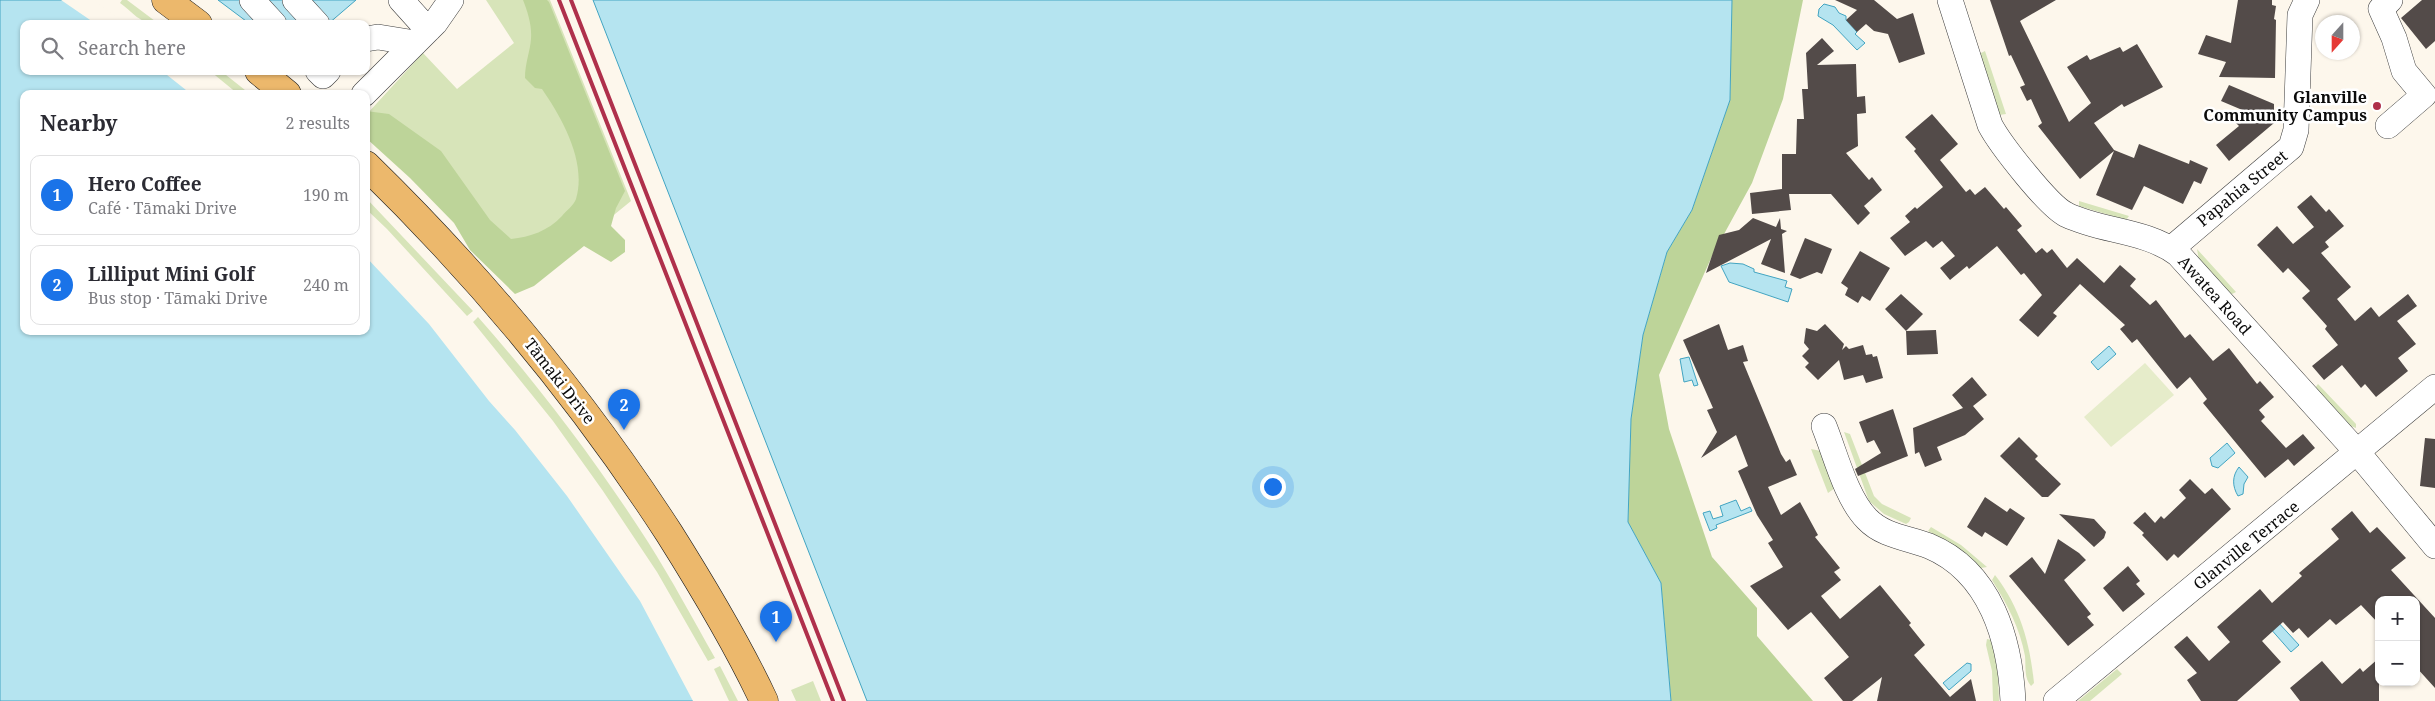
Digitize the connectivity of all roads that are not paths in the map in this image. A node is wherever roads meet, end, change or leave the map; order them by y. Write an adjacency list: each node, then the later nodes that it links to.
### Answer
1 (166, 0): 11 (main road)
2 (252, 0): 12 (street)
3 (264, 0): 13 (street)
4 (283, 0): 14 (street)
5 (295, 0): 15 (street)
6 (402, 0): 10 (street)
7 (1950, 0): 22 (street, Awatea Road)
8 (2307, 0): 22 (street, Papahia Street)
9 (2390, 0): 20 (street)
10 (435, 14): 16 (street); 19 (street)
11 (193, 20)
12 (270, 20)
13 (283, 20)
14 (300, 20)
15 (312, 20)
16 (370, 38)
17 (264, 75): 18 (main road)
18 (282, 90)
19 (368, 90)
20 (2388, 126)
21 (370, 169): 27 (main road, Tāmaki Drive)
22 (2171, 249): 25 (street, Awatea Road)
23 (2435, 387): 25 (street, Glanville Terrace)
24 (1824, 426): 28 (street)
25 (2358, 453): 26 (street, Awatea Road); 29 (street, Glanville Terrace)
26 (2435, 546)
27 (764, 701)
28 (2013, 701)
29 (2056, 701)

